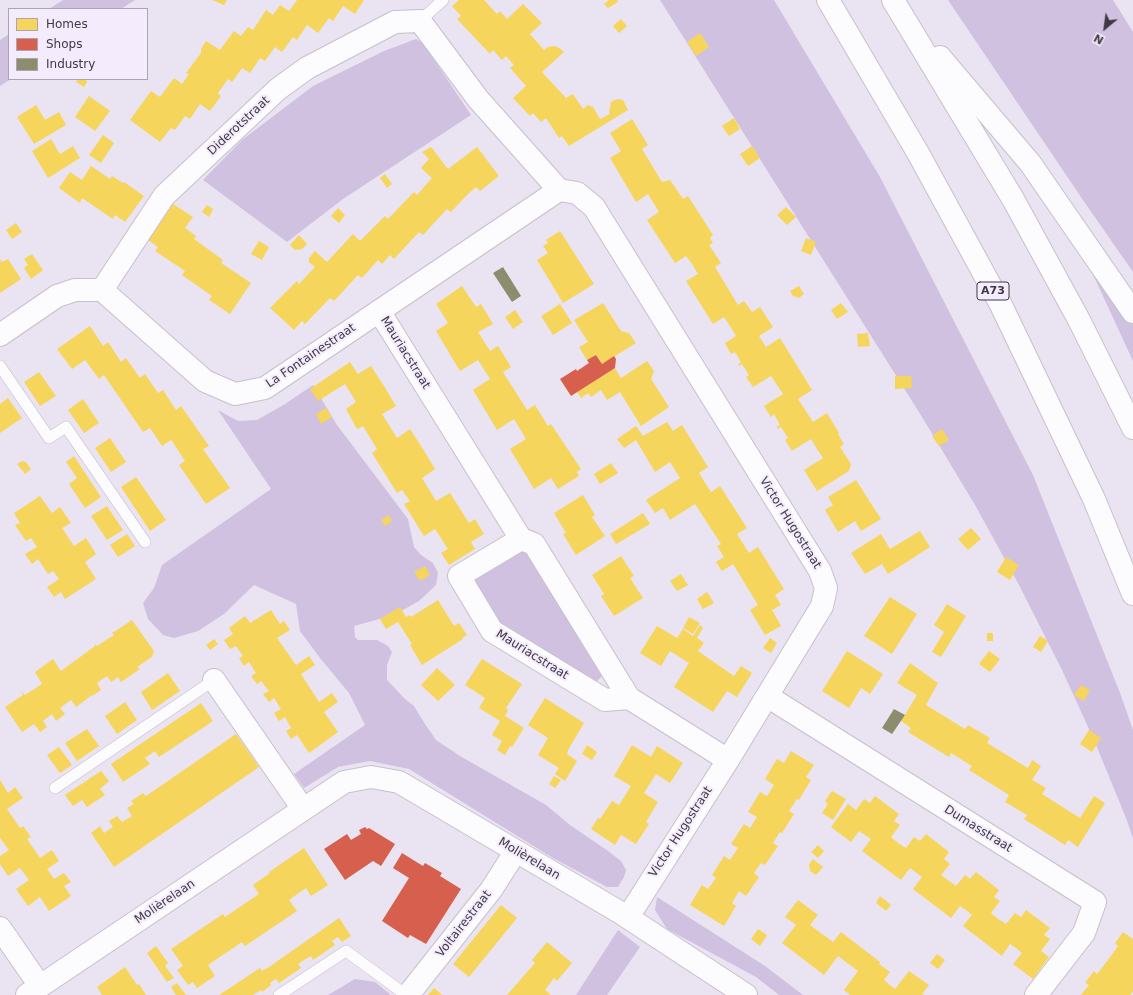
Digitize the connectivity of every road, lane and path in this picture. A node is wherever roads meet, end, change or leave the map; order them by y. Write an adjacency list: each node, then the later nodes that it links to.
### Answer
1 (443, 0): 4 (lane)
2 (828, 0): 14 (main road, A73)
3 (895, 3): 8 (main road); 11 (main road)
4 (420, 21): 5 (main road); 6 (main road, Diderotstraat)
5 (559, 190): 7 (main road, La Fontainestraat); 16 (main road, Victor Hugostraat)
6 (102, 290): 7 (main road, La Fontainestraat); 9 (main road)
7 (379, 311): 12 (main road, Mauriacstraat)
8 (1133, 312)
9 (0, 335)
10 (0, 366): 13 (lane)
11 (1133, 428)
12 (521, 538): 17 (main road, Mauriacstraat); 17 (main road, Mauriacstraat)
13 (145, 542)
14 (1133, 594)
15 (214, 680): 19 (lane); 20 (main road)
16 (767, 696): 18 (main road, Victor Hugostraat); 28 (main road, Dumasstraat)
17 (629, 698): 18 (main road, Mauriacstraat)
18 (728, 760): 22 (main road, Victor Hugostraat)
19 (55, 788)
20 (303, 809): 21 (main road, Molièrelaan); 24 (main road, Molièrelaan)
21 (516, 851): 22 (main road, Molièrelaan); 26 (main road, Voltairestraat)
22 (628, 917): 27 (main road, Molièrelaan)
23 (0, 928): 24 (main road)
24 (33, 991)
25 (279, 995): 26 (lane)
26 (407, 995)
27 (746, 995)
28 (1036, 995)

